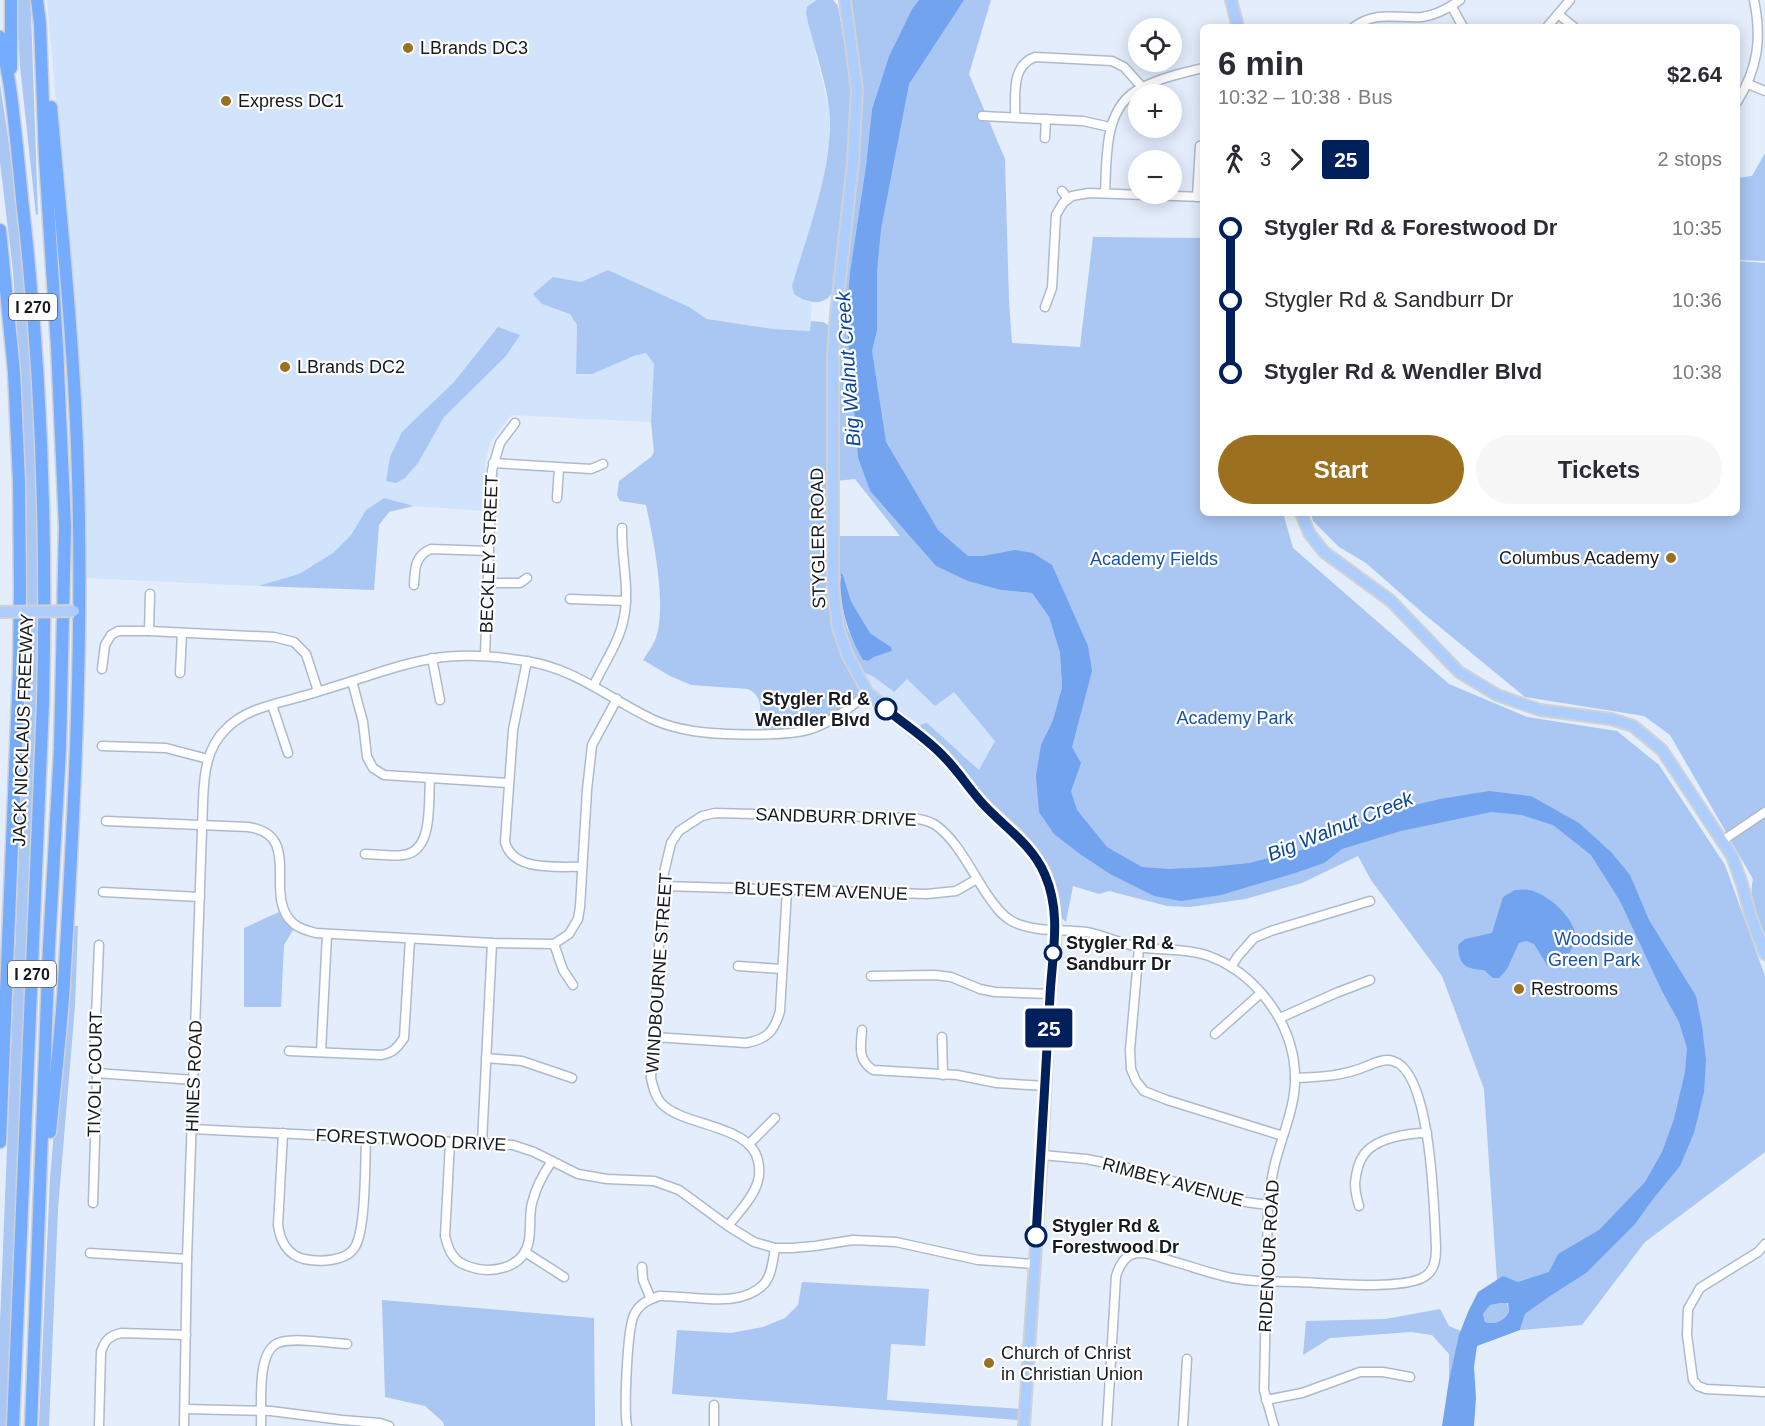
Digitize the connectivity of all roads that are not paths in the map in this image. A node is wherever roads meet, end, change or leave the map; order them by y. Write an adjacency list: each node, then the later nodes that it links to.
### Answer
1 (11, 0): 22 (highway)
2 (37, 0): 10 (highway)
3 (845, 0): 61 (main road, STYGLER ROAD)
4 (1231, 0): 11 (main road)
5 (1460, 0): 8 (street)
6 (1570, 0): 9 (street)
7 (1754, 0): 20 (street)
8 (1452, 7): 12 (street); 13 (street)
9 (1558, 14): 14 (street); 15 (street)
10 (40, 24): 49 (highway); 129 (highway)
11 (1237, 24)
12 (1359, 24)
13 (1461, 24)
14 (1550, 24)
15 (1570, 24)
16 (0, 37): 22 (highway, JACK NICKLAUS FREEWAY / I 270)
17 (1200, 69): 19 (street)
18 (1139, 84): 26 (street)
19 (1150, 84)
20 (1748, 84): 21 (street); 23 (street)
21 (1765, 92)
22 (11, 93): 150 (highway, JACK NICKLAUS FREEWAY / I 270)
23 (1740, 97)
24 (1128, 98): 28 (street)
25 (982, 116): 26 (street)
26 (1015, 117): 27 (street)
27 (1046, 119): 28 (street); 29 (street)
28 (1110, 128): 31 (street)
29 (1044, 138)
30 (1200, 146): 32 (street)
31 (1105, 193): 32 (street); 34 (street)
32 (1200, 197)
33 (0, 230): 119 (highway, JACK NICKLAUS FREEWAY / I 270)
34 (1045, 307)
35 (515, 423): 36 (street, BECKLEY STREET)
36 (493, 464): 38 (street); 42 (street, BECKLEY STREET)
37 (603, 464): 38 (street)
38 (559, 468): 39 (street)
39 (557, 498)
40 (1302, 516): 74 (main road)
41 (622, 528): 48 (street)
42 (489, 551): 44 (street, BECKLEY STREET); 45 (street)
43 (527, 578): 44 (street)
44 (487, 583): 53 (street, BECKLEY STREET)
45 (414, 585)
46 (150, 594): 51 (street)
47 (570, 599): 48 (street)
48 (626, 601): 59 (street)
49 (77, 610): 50 (main road, bridge); 129 (highway)
50 (0, 612)
51 (148, 631): 52 (street); 56 (street)
52 (182, 633): 57 (street); 60 (street)
53 (484, 655): 54 (street); 55 (street)
54 (432, 658): 58 (street); 63 (street)
55 (527, 661): 59 (street); 69 (street)
56 (102, 669)
57 (180, 673)
58 (352, 681): 60 (street); 68 (street)
59 (594, 685): 62 (street)
60 (318, 691): 64 (street)
61 (868, 693): 62 (street); 83 (main road, STYGLER ROAD)
62 (617, 699): 76 (street)
63 (440, 700)
64 (272, 705): 66 (street); 67 (street, HINES ROAD)
65 (102, 746): 67 (street)
66 (288, 753)
67 (207, 759): 72 (street, HINES ROAD)
68 (430, 779): 69 (street); 75 (street)
69 (508, 783): 76 (street)
70 (1765, 812): 74 (street)
71 (106, 821): 72 (street)
72 (202, 824): 81 (street, HINES ROAD); 84 (street)
73 (679, 831): 77 (street, SANDBURR DRIVE); 78 (street, WINDBOURNE STREET)
74 (1722, 841): 90 (main road)
75 (365, 854)
76 (581, 867): 87 (street)
77 (977, 879): 79 (street, BLUESTEM AVENUE); 83 (street, SANDBURR DRIVE)
78 (663, 886): 79 (street, BLUESTEM AVENUE); 102 (street, WINDBOURNE STREET)
79 (787, 890): 93 (street)
80 (103, 892): 81 (street)
81 (200, 897): 111 (street, HINES ROAD)
82 (1370, 901): 92 (street)
83 (1056, 930): 89 (street, RIDENOUR ROAD); 98 (main road, STYGLER ROAD)
84 (327, 935): 85 (street); 105 (street)
85 (410, 939): 86 (street); 105 (street)
86 (492, 943): 87 (street); 106 (street)
87 (554, 944): 96 (street)
88 (99, 945): 107 (street, TIVOLI COURT)
89 (1139, 947): 92 (street, RIDENOUR ROAD); 117 (street)
90 (1765, 954)
91 (738, 966): 93 (street)
92 (1231, 967): 97 (street, RIDENOUR ROAD)
93 (782, 969): 102 (street)
94 (871, 976): 98 (street)
95 (1370, 980): 99 (street)
96 (573, 985)
97 (1261, 993): 99 (street, RIDENOUR ROAD); 101 (street)
98 (1050, 994): 112 (main road, STYGLER ROAD)
99 (1280, 1018): 110 (street, RIDENOUR ROAD)
100 (862, 1030): 108 (street)
101 (1215, 1034)
102 (654, 1037): 122 (street, WINDBOURNE STREET)
103 (942, 1037): 108 (street)
104 (289, 1051): 105 (street)
105 (321, 1052)
106 (486, 1058): 109 (street); 121 (street)
107 (96, 1073): 111 (street, TIVOLI COURT); 125 (street, TIVOLI COURT)
108 (943, 1075): 112 (street)
109 (572, 1078)
110 (1295, 1078): 116 (street); 117 (street, RIDENOUR ROAD)
111 (194, 1080): 114 (street, HINES ROAD)
112 (1046, 1086): 123 (main road, STYGLER ROAD)
113 (775, 1118): 122 (street)
114 (192, 1129): 115 (street, FORESTWOOD DRIVE); 134 (street, HINES ROAD)
115 (283, 1133): 118 (street, FORESTWOOD DRIVE); 118 (street)
116 (1427, 1133): 127 (street); 138 (street)
117 (1283, 1136): 126 (street, RIDENOUR ROAD)
118 (366, 1138): 120 (street, FORESTWOOD DRIVE)
119 (0, 1142)
120 (450, 1142): 121 (street, FORESTWOOD DRIVE); 132 (street)
121 (483, 1143): 124 (street, FORESTWOOD DRIVE)
122 (749, 1144): 128 (street)
123 (1042, 1155): 126 (street, RIMBEY AVENUE); 135 (main road, STYGLER ROAD)
124 (552, 1161): 128 (street, FORESTWOOD DRIVE); 132 (street)
125 (93, 1203)
126 (1269, 1205): 138 (street, RIDENOUR ROAD)
127 (1359, 1206)
128 (728, 1226): 131 (street, FORESTWOOD DRIVE)
129 (39, 1228): 151 (highway)
130 (1765, 1244): 144 (street)
131 (775, 1248): 135 (street, FORESTWOOD DRIVE); 139 (street)
132 (525, 1252): 137 (street)
133 (90, 1253): 134 (street)
134 (188, 1259): 140 (street, HINES ROAD)
135 (1034, 1264): 158 (main road, STYGLER ROAD)
136 (642, 1267): 139 (street)
137 (564, 1277)
138 (1266, 1281): 145 (street, RIDENOUR ROAD); 159 (street)
139 (651, 1299): 156 (street)
140 (186, 1335): 147 (street, HINES ROAD); 152 (street)
141 (347, 1344): 148 (street)
142 (1187, 1359): 160 (street)
143 (1410, 1377): 145 (street)
144 (1765, 1392)
145 (1266, 1400): 161 (street, RIDENOUR ROAD)
146 (714, 1405): 157 (street)
147 (185, 1408): 148 (street); 153 (street, HINES ROAD)
148 (261, 1411): 149 (street); 154 (street)
149 (341, 1423): 155 (street)
150 (13, 1426)
151 (31, 1426)
152 (99, 1426)
153 (184, 1426)
154 (261, 1426)
155 (389, 1426)
156 (627, 1426)
157 (714, 1426)
158 (1024, 1426)
159 (1107, 1426)
160 (1183, 1426)
161 (1274, 1426)

